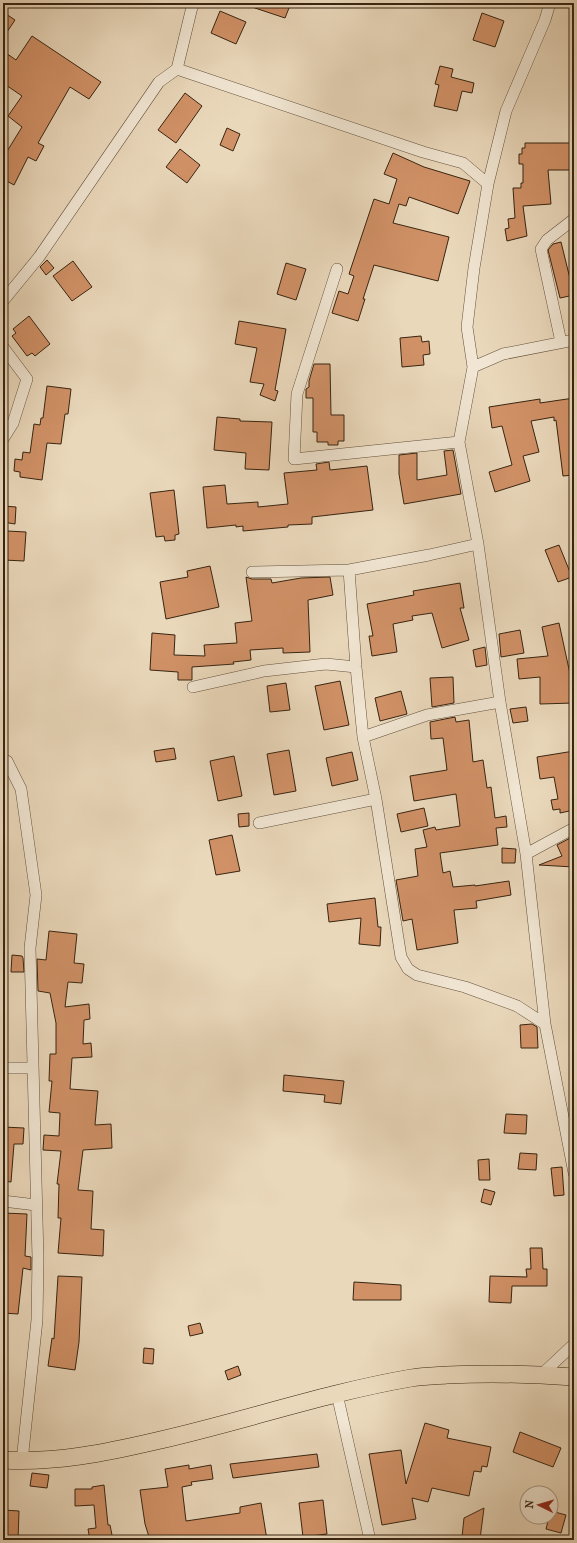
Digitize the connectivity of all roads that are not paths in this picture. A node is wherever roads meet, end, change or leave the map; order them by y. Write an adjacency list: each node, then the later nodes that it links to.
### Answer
1 (195, 3): 3 (street)
2 (550, 3): 4 (street)
3 (178, 69): 4 (street); 7 (street)
4 (488, 184): 11 (street)
5 (574, 219): 9 (street)
6 (337, 269): 13 (street)
7 (3, 301)
8 (574, 340): 9 (street)
9 (561, 342): 11 (street)
10 (3, 347): 12 (street)
11 (473, 367): 13 (street)
12 (3, 439)
13 (459, 442): 14 (street)
14 (478, 544): 15 (street); 19 (street)
15 (349, 570): 16 (street); 17 (street)
16 (252, 572)
17 (356, 667): 18 (street); 20 (street)
18 (193, 687)
19 (500, 702): 20 (street); 25 (street)
20 (363, 737): 22 (street)
21 (3, 760): 28 (street)
22 (376, 799): 23 (street); 26 (street)
23 (259, 823)
24 (574, 828): 25 (street)
25 (526, 854): 26 (street)
26 (545, 1024): 29 (street)
27 (3, 1068): 28 (street)
28 (32, 1068): 32 (street)
29 (573, 1160): 30 (street)
30 (574, 1173)
31 (3, 1201): 32 (street)
32 (36, 1205): 38 (street)
33 (574, 1344): 34 (street)
34 (541, 1375): 35 (main road); 36 (main road)
35 (574, 1377)
36 (337, 1394): 38 (main road); 39 (street)
37 (3, 1460): 38 (main road)
38 (22, 1461)
39 (370, 1540)

